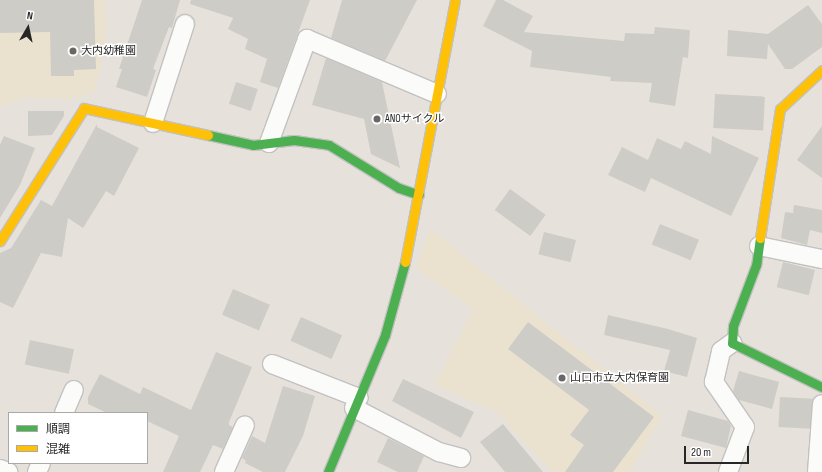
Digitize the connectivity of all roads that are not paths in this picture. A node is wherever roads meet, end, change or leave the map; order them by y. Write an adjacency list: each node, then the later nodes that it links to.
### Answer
1 (455, 0): 4 (street)
2 (185, 24): 5 (street)
3 (822, 70): 9 (street)
4 (437, 94): 6 (street); 7 (street)
5 (153, 123): 6 (street); 8 (street)
6 (270, 143): 7 (street)
7 (419, 195): 15 (street)
8 (0, 242)
9 (759, 246): 10 (street); 11 (street)
10 (822, 259)
11 (732, 343): 13 (street); 24 (street)
12 (272, 364): 15 (street)
13 (822, 387)
14 (74, 390): 17 (street)
15 (356, 403): 19 (street); 23 (street)
16 (822, 404): 25 (street)
17 (64, 412)
18 (245, 425): 22 (street)
19 (461, 458)
20 (0, 469): 21 (street)
21 (8, 472)
22 (224, 472)
23 (328, 472)
24 (728, 472)
25 (817, 472)

